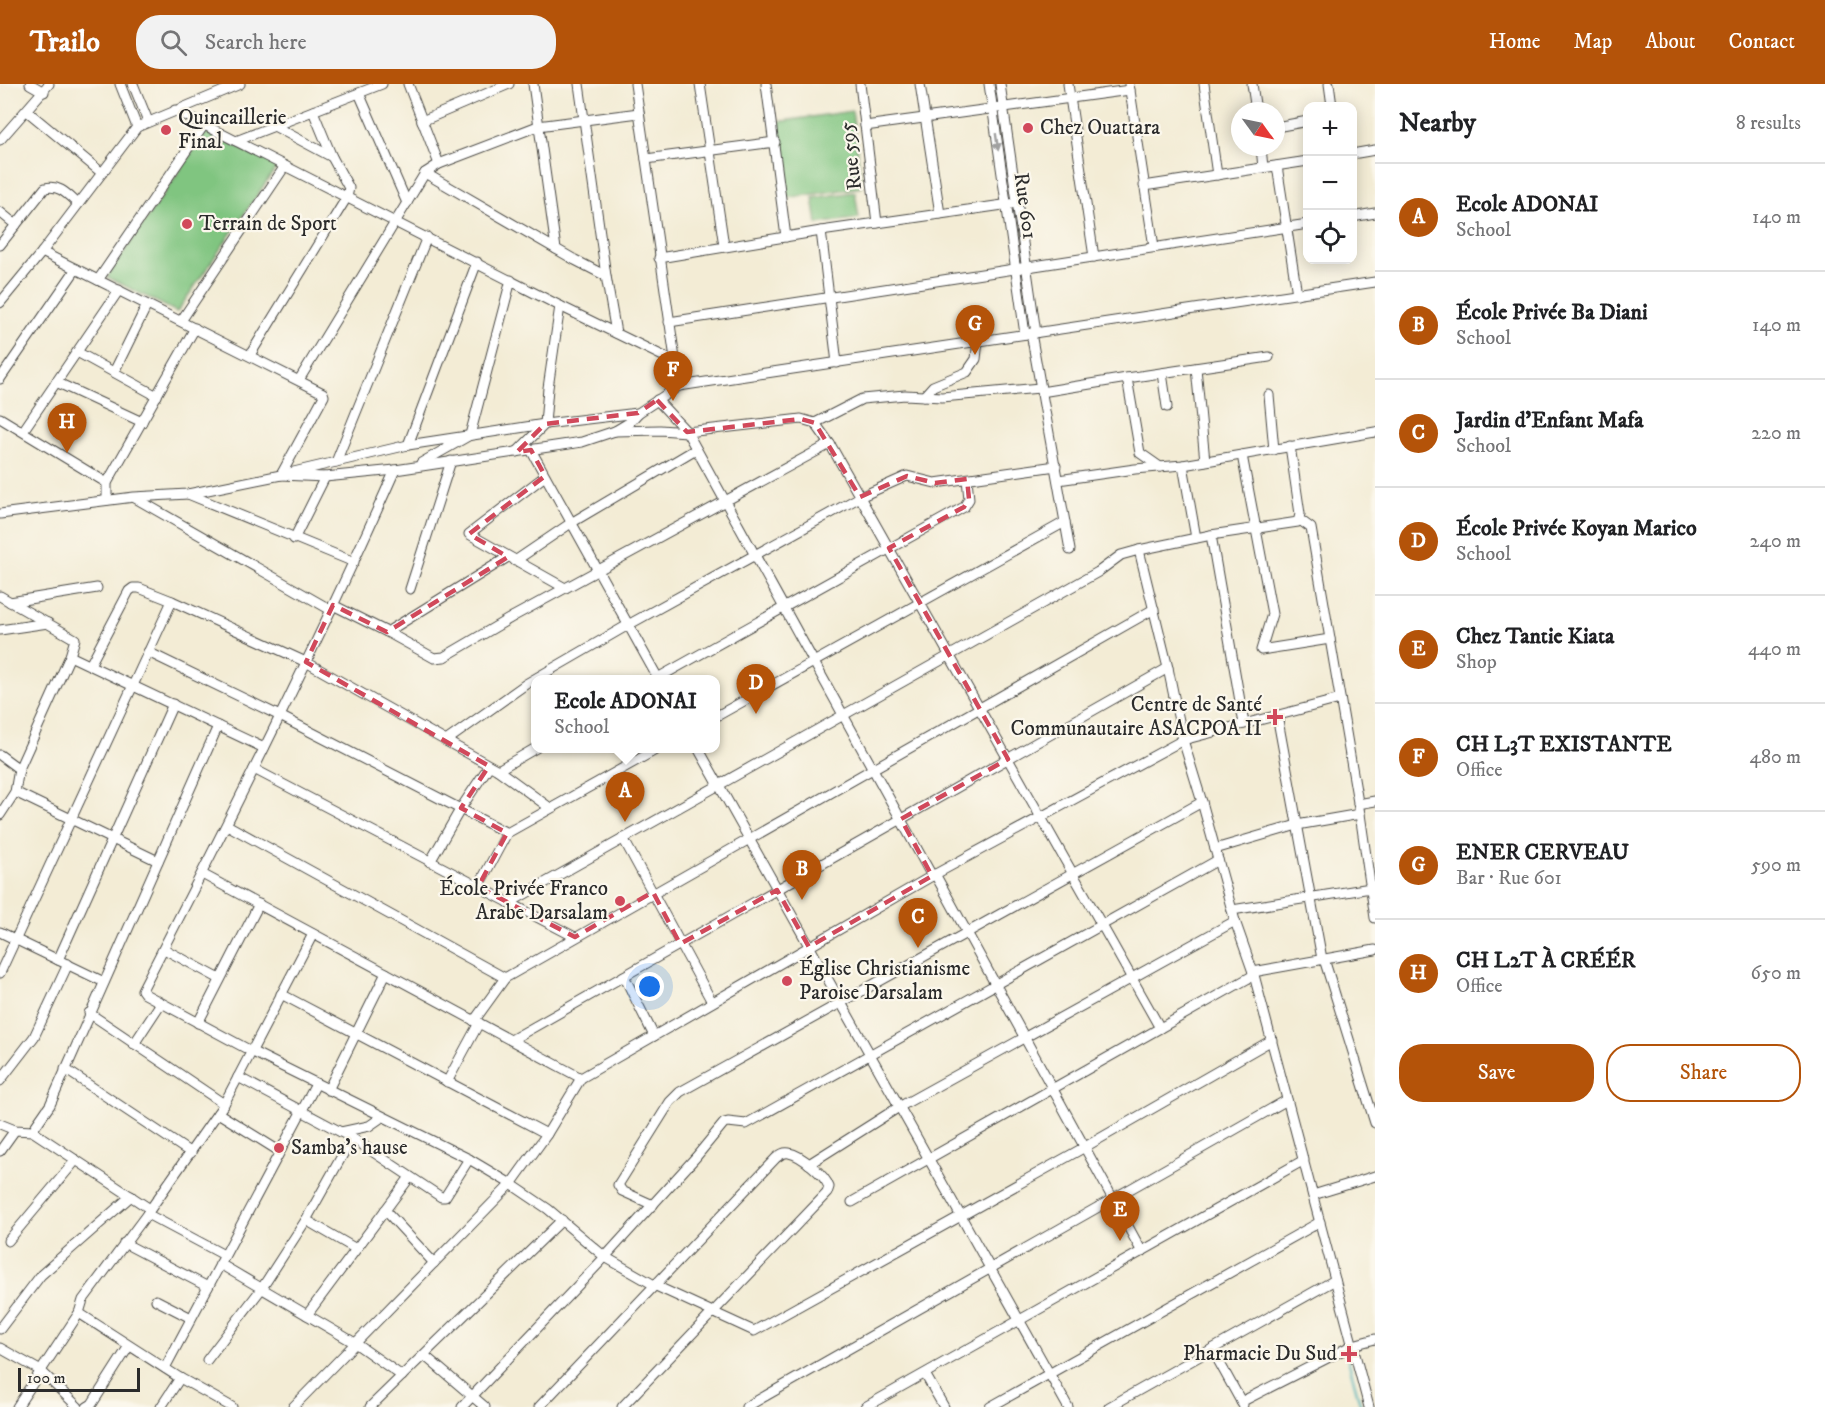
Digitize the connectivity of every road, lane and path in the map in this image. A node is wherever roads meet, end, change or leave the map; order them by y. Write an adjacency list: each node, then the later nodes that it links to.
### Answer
1 (30, 84): 22 (street)
2 (120, 84): 43 (street)
3 (133, 84): 35 (street)
4 (240, 84): 29 (street)
5 (382, 84): 23 (street)
6 (408, 84): 36 (street)
7 (509, 84): 36 (street)
8 (532, 84): 41 (street)
9 (579, 84): 34 (street)
10 (634, 84): 32 (street)
11 (700, 84): 47 (street)
12 (766, 84): 46 (street)
13 (860, 84): 42 (street, Rue 595)
14 (920, 84): 33 (street)
15 (989, 84): 28 (street, Rue 601)
16 (1000, 84): 27 (street, Rue 601)
17 (1068, 84): 24 (street)
18 (1205, 84): 60 (street)
19 (1252, 84): 25 (street)
20 (1329, 84): 26 (street)
21 (1130, 87): 24 (street); 61 (street)
22 (47, 88): 30 (street)
23 (359, 93): 31 (street); 63 (street)
24 (1071, 98): 27 (street); 84 (street)
25 (1255, 102)
26 (1331, 102)
27 (1004, 107): 28 (street); 64 (street, Rue 601)
28 (993, 109): 33 (street); 66 (street, Rue 601, one-way to 66)
29 (175, 110): 35 (street); 38 (street)
30 (27, 111): 44 (street); 58 (street)
31 (313, 111): 40 (street); 51 (street)
32 (639, 113): 34 (street); 52 (street)
33 (925, 118): 42 (street); 69 (street)
34 (585, 120): 41 (street); 90 (street)
35 (148, 121): 43 (street)
36 (422, 121): 54 (street)
37 (1303, 122): 39 (street)
38 (204, 125): 45 (street); 91 (street)
39 (1285, 125)
40 (274, 126): 45 (street); 51 (street)
41 (538, 126): 54 (street); 82 (street)
42 (865, 126): 72 (street, Rue 595)
43 (136, 127): 58 (street)
44 (0, 139)
45 (236, 141): 55 (street)
46 (775, 142): 47 (street); 78 (street)
47 (711, 150): 52 (street); 80 (street)
48 (1375, 150): 49 (street)
49 (1357, 153)
50 (1262, 156): 57 (street)
51 (333, 157): 62 (street)
52 (646, 159): 85 (street)
53 (1303, 162): 56 (street)
54 (440, 164): 59 (street)
55 (285, 166): 62 (street); 100 (street)
56 (1277, 166): 57 (street); 75 (street)
57 (1263, 168): 60 (street)
58 (102, 173): 65 (street)
59 (425, 173): 63 (street); 82 (street)
60 (1217, 175): 61 (street)
61 (1144, 186): 81 (street)
62 (347, 197): 71 (street); 107 (street)
63 (407, 203): 71 (street)
64 (1017, 203): 66 (street); 87 (street, Rue 601)
65 (78, 204): 73 (street); 83 (street)
66 (1006, 205): 69 (street); 89 (street, Rue 601)
67 (0, 212): 73 (street)
68 (1375, 213): 70 (street)
69 (940, 214): 72 (street)
70 (1357, 216)
71 (396, 221): 77 (street); 116 (street)
72 (877, 223): 76 (street)
73 (16, 225): 79 (street)
74 (1303, 225): 75 (street)
75 (1286, 227): 81 (street); 95 (street)
76 (821, 231): 78 (street); 97 (street)
77 (427, 237): 86 (street); 145 (street)
78 (786, 237): 80 (street)
79 (0, 245)
80 (724, 246): 85 (street)
81 (1154, 248): 84 (street)
82 (556, 249): 90 (street)
83 (42, 252): 88 (street); 96 (street)
84 (1094, 257): 87 (street)
85 (659, 258): 101 (street)
86 (477, 262): 92 (street); 136 (street)
87 (1027, 267): 89 (street); 104 (street, Rue 601)
88 (76, 269): 91 (street); 115 (street)
89 (1016, 269): 97 (street); 104 (street, Rue 601)
90 (606, 276): 103 (street)
91 (98, 280): 94 (street)
92 (511, 280): 99 (street); 134 (street)
93 (1375, 282): 95 (street)
94 (119, 290): 98 (street); 106 (street)
95 (1297, 294): 104 (street)
96 (2, 296)
97 (829, 298): 101 (street); 110 (street)
98 (147, 304): 100 (street); 112 (street)
99 (560, 306): 103 (street); 129 (street)
100 (181, 321): 102 (street)
101 (669, 322): 109 (street)
102 (195, 328): 107 (street); 121 (street)
103 (616, 333): 109 (street)
104 (1031, 333): 105 (street); 119 (street)
105 (978, 341): 110 (street); 122 (street)
106 (77, 352): 112 (street); 117 (street)
107 (250, 356): 116 (street)
108 (1269, 357): 111 (street)
109 (675, 362): 118 (street)
110 (837, 363): 118 (street)
111 (1196, 368): 113 (street); 144 (street)
112 (114, 372): 121 (street)
113 (1162, 373): 114 (street); 124 (street)
114 (1127, 378): 119 (street); 149 (street)
115 (0, 379)
116 (299, 380): 151 (street)
117 (56, 382): 127 (street); 130 (street)
118 (679, 386): 123 (street)
119 (1040, 390): 122 (street); 147 (street)
120 (1269, 395): 140 (street)
121 (157, 396): 127 (street)
122 (924, 396): 128 (street)
123 (657, 400): 125 (street); 132 (street)
124 (1167, 407)
125 (638, 413): 129 (street); 131 (street)
126 (0, 418): 130 (street)
127 (142, 422): 156 (street)
128 (815, 423): 132 (street); 135 (street)
129 (545, 424): 134 (street); 141 (street)
130 (23, 431): 156 (street)
131 (615, 431): 132 (street); 139 (street)
132 (687, 432): 138 (street)
133 (1375, 432): 137 (street)
134 (470, 435): 136 (street); 148 (street)
135 (830, 444): 159 (street); 161 (street)
136 (408, 445): 145 (street)
137 (1290, 446): 140 (street); 163 (street)
138 (696, 449): 161 (street); 165 (street)
139 (531, 450): 141 (street); 152 (street)
140 (1274, 450): 142 (street)
141 (517, 452): 143 (street)
142 (1242, 454): 144 (street); 166 (street)
143 (451, 461): 148 (street); 179 (street)
144 (1205, 461): 146 (street)
145 (336, 462): 151 (street)
146 (1183, 465): 149 (street); 168 (street)
147 (1056, 466): 154 (street); 155 (street)
148 (417, 467): 150 (street)
149 (1160, 467): 155 (street)
150 (395, 470): 153 (street); 175 (street)
151 (281, 475): 153 (street); 157 (street)
152 (545, 476): 165 (street); 174 (street)
153 (325, 477): 169 (street)
154 (967, 479): 159 (street); 170 (street)
155 (1058, 480): 164 (street)
156 (107, 483): 160 (street)
157 (188, 494): 158 (street); 169 (street)
158 (134, 497): 160 (street); 184 (street)
159 (860, 497): 170 (street); 173 (street)
160 (107, 500): 162 (street)
161 (725, 501): 173 (street); 176 (street)
162 (0, 514)
163 (1300, 520): 166 (street); 191 (street)
164 (1065, 522): 171 (street); 183 (street)
165 (571, 523): 174 (street); 176 (street)
166 (1256, 528): 167 (street); 191 (street)
167 (1211, 535): 168 (street); 211 (street)
168 (1196, 538): 172 (street)
169 (294, 539): 175 (street)
170 (889, 548): 183 (street); 185 (street)
171 (1070, 550)
172 (1139, 550): 186 (street); 193 (street)
173 (755, 555): 185 (street); 188 (street)
174 (511, 559): 178 (street); 190 (street)
175 (354, 562): 184 (street)
176 (598, 570): 178 (street); 188 (street)
177 (97, 588): 182 (street)
178 (565, 588): 190 (street)
179 (410, 589)
180 (0, 596): 182 (street)
181 (172, 601): 192 (street); 195 (street); 197 (street)
182 (10, 602): 187 (street)
183 (920, 603): 193 (street); 196 (street)
184 (332, 607): 190 (street); 195 (street)
185 (784, 607): 196 (street); 201 (street)
186 (1154, 609): 198 (street); 206 (street)
187 (48, 623): 189 (street); 194 (street)
188 (628, 625): 199 (street); 200 (street)
189 (0, 630)
190 (387, 632)
191 (1330, 639): 204 (street)
192 (148, 652): 203 (street); 210 (street)
193 (950, 655): 206 (street); 208 (street)
194 (70, 656): 197 (street); 222 (street)
195 (306, 662): 210 (street); 214 (street)
196 (814, 662): 207 (street); 208 (street)
197 (90, 665): 203 (street)
198 (1168, 668): 213 (street); 220 (street)
199 (542, 675)
200 (655, 675)
201 (664, 675)
202 (531, 681): 214 (street)
203 (133, 685): 205 (street); 234 (street)
204 (1340, 699): 209 (street); 231 (street)
205 (173, 704): 212 (street); 240 (street)
206 (979, 708): 220 (street); 224 (street)
207 (720, 714)
208 (843, 715): 224 (street); 225 (street)
209 (1277, 715): 211 (street); 237 (street)
210 (280, 716): 215 (street); 229 (street)
211 (1244, 723): 213 (street)
212 (218, 726): 215 (street); 244 (street)
213 (1183, 740): 228 (street); 233 (street)
214 (446, 741): 221 (street)
215 (264, 748): 223 (street)
216 (531, 750): 221 (street)
217 (650, 753): 230 (street)
218 (701, 753): 225 (street)
219 (0, 755): 222 (street)
220 (1008, 759): 233 (street); 235 (street)
221 (493, 768): 229 (street); 230 (street)
222 (19, 769): 226 (street)
223 (254, 769): 236 (street); 245 (street)
224 (872, 769): 235 (street); 241 (street)
225 (718, 785): 239 (street); 241 (street)
226 (15, 792): 232 (street); 234 (street)
227 (1375, 801): 231 (street)
228 (1202, 802): 242 (street); 247 (street)
229 (461, 808): 238 (street); 245 (street)
230 (550, 808): 238 (street)
231 (1359, 809): 237 (street); 250 (street)
232 (0, 815)
233 (1041, 817): 247 (street); 248 (street)
234 (71, 819): 240 (street); 264 (street)
235 (901, 819): 248 (street); 251 (street)
236 (227, 825): 246 (street); 276 (street)
237 (1298, 825): 242 (street); 253 (street)
238 (507, 833): 249 (street)
239 (623, 838): 252 (street); 254 (street)
240 (113, 839): 244 (street); 270 (street)
241 (748, 839): 251 (street); 252 (street)
242 (1215, 849): 243 (street)
243 (1218, 860): 256 (street); 259 (street)
244 (158, 861): 279 (street)
245 (430, 862): 249 (street)
246 (202, 874): 255 (street); 267 (street)
247 (1073, 874): 259 (street); 261 (street)
248 (934, 875): 261 (street); 266 (street)
249 (478, 887): 254 (street)
250 (1371, 888): 253 (street); 257 (street)
251 (777, 890): 265 (street); 266 (street)
252 (653, 892): 263 (street); 265 (street)
253 (1311, 898): 256 (street); 269 (street)
254 (508, 903): 263 (street)
255 (259, 904): 262 (street); 278 (street)
256 (1232, 910): 258 (street)
257 (1375, 918)
258 (1235, 921): 274 (street); 277 (street)
259 (1102, 925): 277 (street); 280 (street)
260 (0, 932): 264 (street)
261 (967, 933): 280 (street); 284 (street)
262 (313, 934): 273 (street); 281 (street)
263 (575, 937): 276 (street)
264 (16, 939): 270 (street); 272 (street)
265 (680, 944): 275 (street); 282 (street)
266 (809, 947): 282 (street); 284 (street)
267 (164, 949): 278 (street); 283 (street)
268 (1375, 950): 269 (street)
269 (1323, 959): 274 (street); 305 (street)
270 (58, 960): 271 (street)
271 (68, 964): 279 (street); 300 (street)
272 (0, 973)
273 (386, 973): 286 (street); 289 (street)
274 (1254, 973): 288 (street); 293 (street)
275 (624, 976): 290 (street); 292 (street)
276 (505, 978): 286 (street)
277 (1132, 978): 288 (street); 291 (street)
278 (220, 979): 287 (street)
279 (104, 982): 285 (street)
280 (996, 985): 291 (street); 296 (street)
281 (281, 994): 289 (street); 295 (street)
282 (712, 1002): 290 (street)
283 (161, 1003): 287 (street); 294 (street)
284 (841, 1003): 296 (street); 334 (street)
285 (89, 1013): 294 (street); 297 (street)
286 (477, 1022): 292 (street); 301 (street)
287 (198, 1023): 295 (street)
288 (1160, 1028): 303 (street)
289 (356, 1033): 301 (street); 304 (street)
290 (654, 1036): 299 (street)
291 (1025, 1038): 303 (street); 307 (street)
292 (512, 1040): 299 (street)
293 (1272, 1040): 306 (street); 318 (street)
294 (134, 1044): 308 (street)
295 (251, 1051): 298 (street); 302 (street)
296 (870, 1055): 307 (street); 334 (street)
297 (65, 1069): 314 (street); 321 (street)
298 (238, 1077): 308 (street); 309 (street)
299 (581, 1078): 316 (street)
300 (0, 1081)
301 (447, 1082): 316 (street)
302 (316, 1084): 304 (street); 309 (street)
303 (1053, 1089): 318 (street); 323 (street)
304 (328, 1090): 310 (street)
305 (1371, 1092): 311 (street)
306 (1287, 1100): 325 (street); 332 (street)
307 (899, 1107): 323 (street); 326 (street)
308 (221, 1108): 319 (street); 321 (street)
309 (301, 1112): 315 (street); 319 (street)
310 (382, 1117): 315 (street); 322 (street)
311 (1375, 1123)
312 (0, 1124): 313 (street)
313 (15, 1130): 314 (street); 320 (street)
314 (32, 1131): 324 (street)
315 (341, 1132): 317 (street)
316 (547, 1134): 329 (street)
317 (352, 1138): 328 (street); 338 (street)
318 (1085, 1147): 332 (street); 337 (street)
319 (279, 1150): 346 (street)
320 (0, 1152)
321 (191, 1153): 336 (street)
322 (469, 1159): 328 (street); 329 (street)
323 (928, 1159): 333 (street); 337 (street)
324 (76, 1160): 331 (street); 341 (street)
325 (1304, 1160): 330 (street); 344 (street)
326 (809, 1164): 350 (street); 354 (street)
327 (1375, 1176): 330 (street)
328 (410, 1177): 335 (street)
329 (511, 1184): 339 (street); 347 (street)
330 (1313, 1195): 340 (street)
331 (131, 1196): 336 (street); 359 (street)
332 (1113, 1199): 344 (street); 348 (street)
333 (852, 1202)
334 (653, 1205): 345 (street)
335 (385, 1210): 343 (street); 347 (street)
336 (148, 1212): 342 (street); 346 (street)
337 (960, 1216): 348 (street); 354 (street)
338 (306, 1220): 343 (street); 352 (street)
339 (562, 1220): 345 (street); 366 (street)
340 (1320, 1222): 349 (street); 371 (street)
341 (8, 1241)
342 (124, 1243): 351 (street); 355 (street)
343 (356, 1249): 356 (street)
344 (1142, 1252): 358 (street)
345 (605, 1257): 350 (street); 374 (street)
346 (222, 1259): 351 (street); 352 (street)
347 (434, 1263): 361 (street)
348 (990, 1269): 358 (street); 388 (street)
349 (1335, 1280): 362 (street); 365 (street)
350 (656, 1286): 354 (street); 386 (street)
351 (208, 1287): 357 (street)
352 (262, 1288): 356 (street); 367 (street)
353 (156, 1300): 357 (street)
354 (713, 1312): 387 (street)
355 (79, 1313): 363 (street); 369 (street)
356 (307, 1315): 361 (street)
357 (191, 1318): 368 (street)
358 (1019, 1321): 370 (street); 371 (street)
359 (0, 1329)
360 (1375, 1339): 362 (street)
361 (355, 1343): 372 (street); 382 (street)
362 (1353, 1345): 375 (street); 376 (street)
363 (129, 1346): 368 (street); 379 (street)
364 (0, 1348): 369 (street)
365 (1212, 1349): 375 (street); 393 (street)
366 (424, 1354): 372 (street); 374 (street)
367 (207, 1360)
368 (165, 1368): 373 (street)
369 (41, 1371): 377 (street); 378 (street)
370 (926, 1374): 389 (street); 390 (street)
371 (1049, 1374): 391 (street); 392 (street)
372 (402, 1376): 383 (street)
373 (180, 1378): 380 (street); 381 (street)
374 (472, 1396): 384 (street); 385 (street)
375 (1242, 1404)
376 (1366, 1406)
377 (17, 1407)
378 (78, 1407)
379 (87, 1407)
380 (161, 1407)
381 (232, 1407)
382 (293, 1407)
383 (370, 1407)
384 (462, 1407)
385 (485, 1407)
386 (540, 1407)
387 (622, 1407)
388 (746, 1407)
389 (865, 1407)
390 (944, 1407)
391 (990, 1407)
392 (1068, 1407)
393 (1109, 1407)

